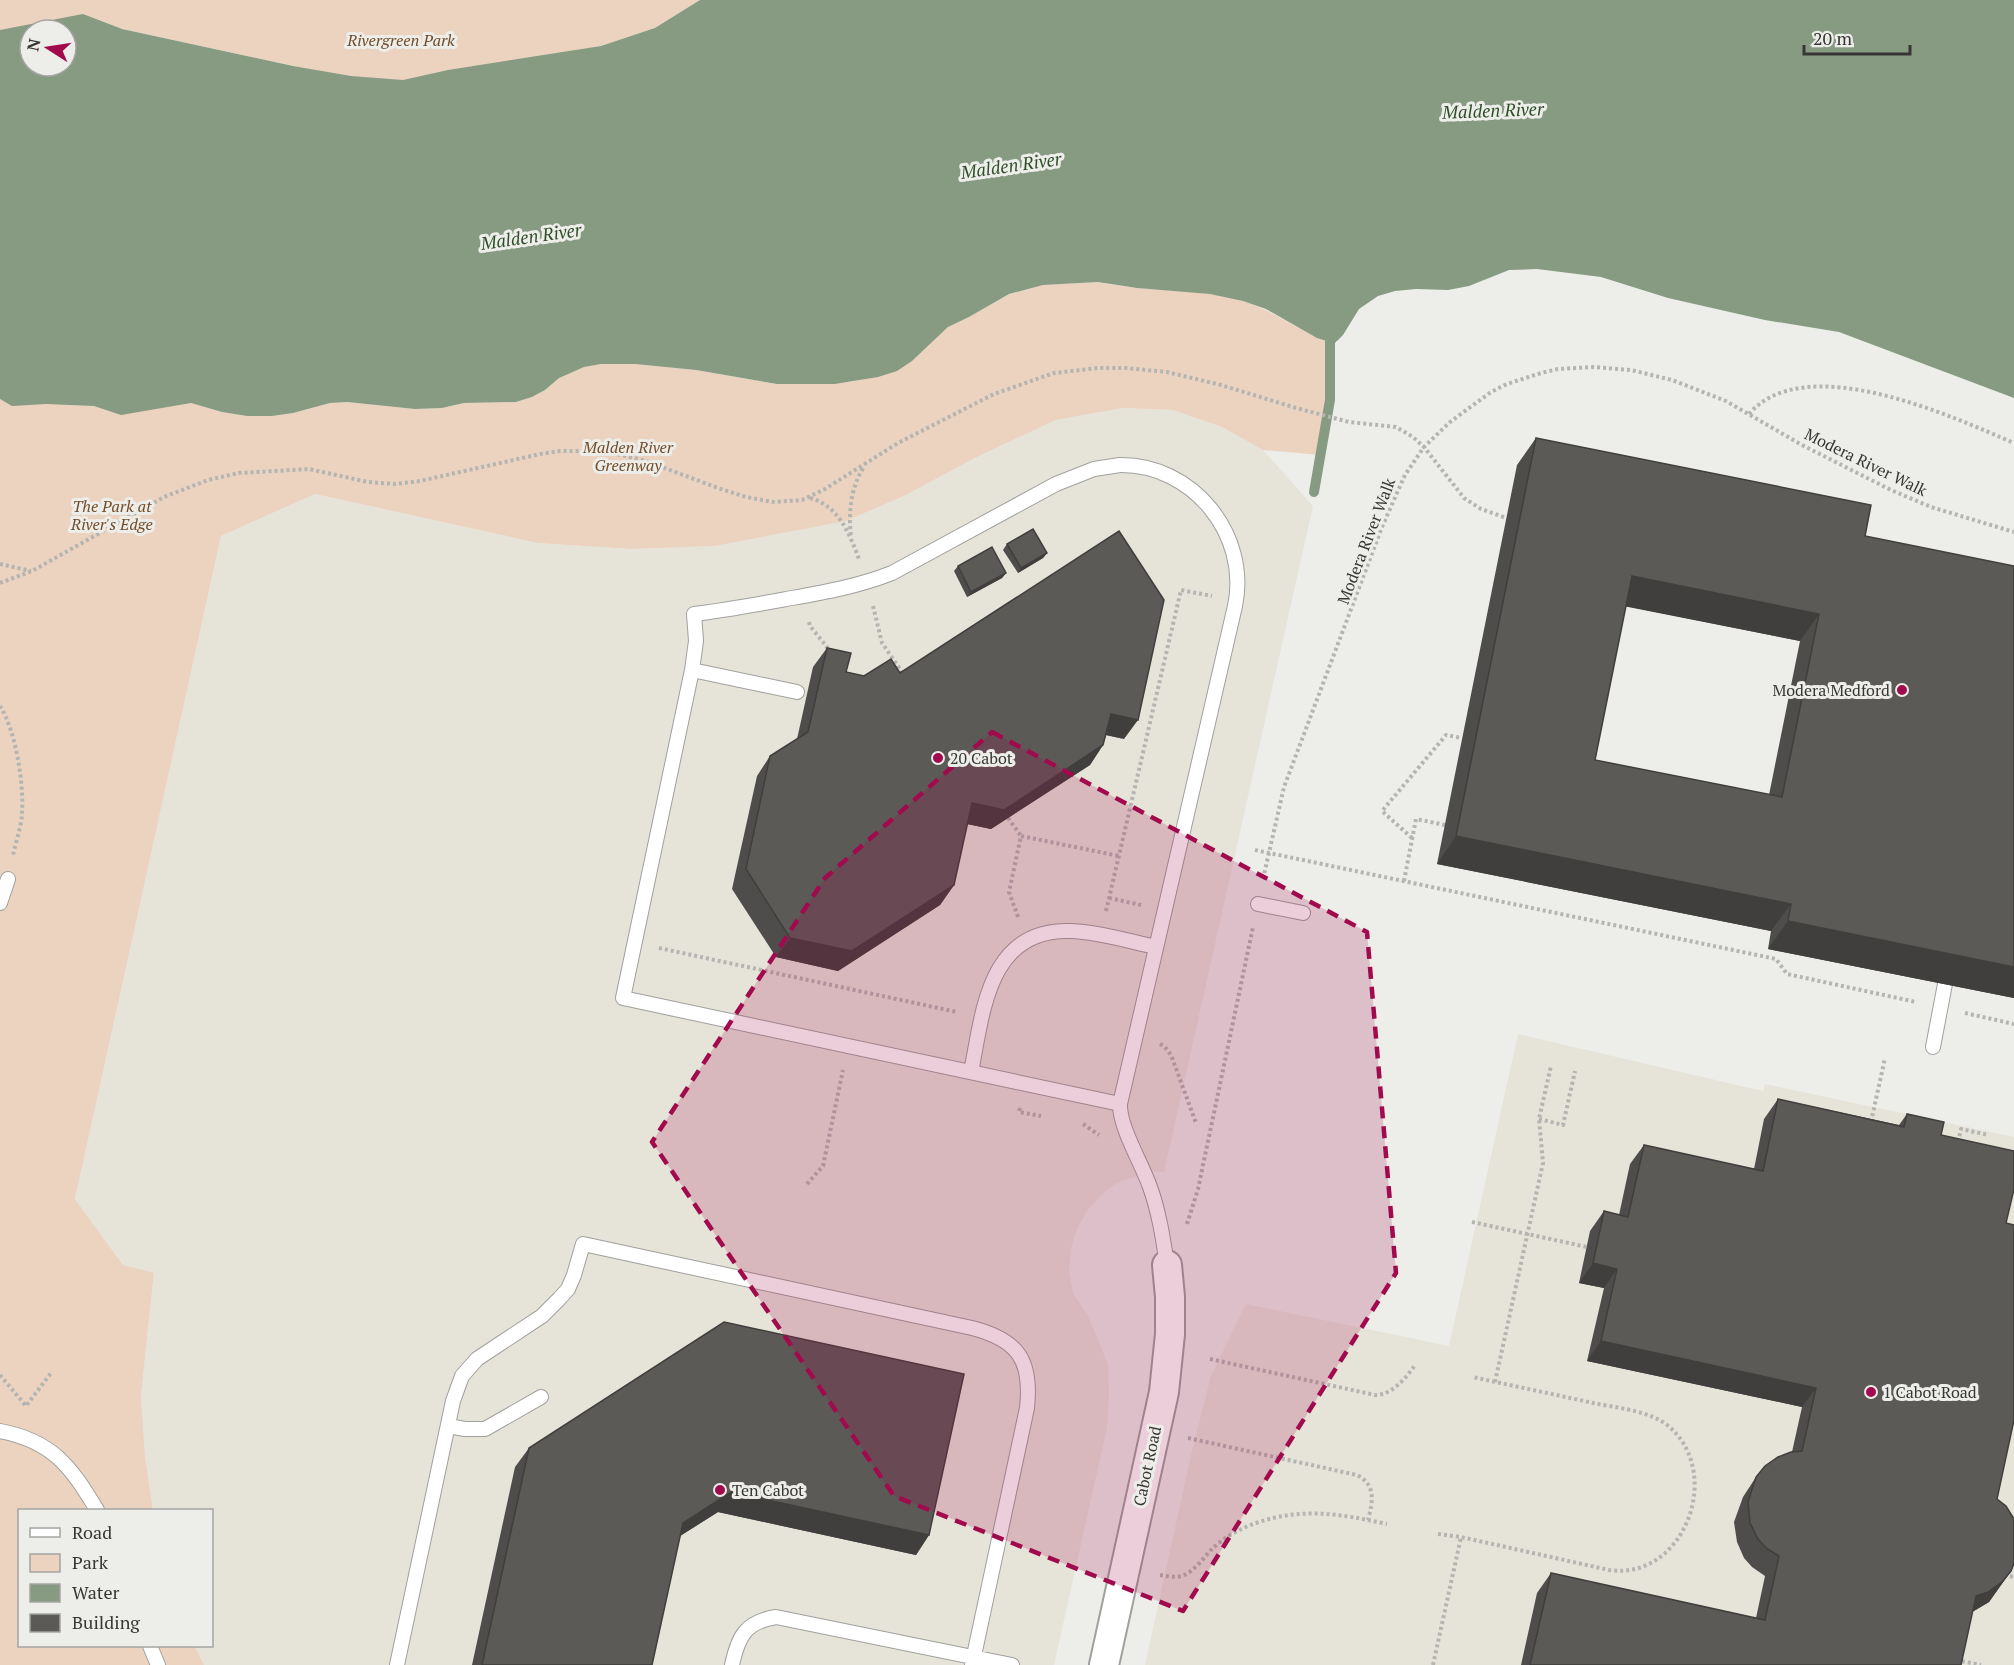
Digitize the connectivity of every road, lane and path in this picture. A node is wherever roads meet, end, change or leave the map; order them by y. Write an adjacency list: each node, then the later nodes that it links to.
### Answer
1 (1749, 414): 2 (path); 3 (path, Modera River Walk); 7 (path, Modera River Walk)
2 (2014, 443)
3 (1424, 447): 4 (path); 6 (path); 27 (path, Modera River Walk)
4 (866, 463): 5 (path); 8 (path)
5 (810, 498): 8 (path); 11 (path)
6 (1506, 518)
7 (2014, 532)
8 (853, 541): 9 (path)
9 (860, 560)
10 (0, 564): 11 (path)
11 (32, 571): 12 (path)
12 (0, 584)
13 (1236, 601): 17 (lane); 28 (path); 35 (lane)
14 (873, 606): 18 (path)
15 (809, 622): 16 (path)
16 (825, 658)
17 (692, 670): 19 (lane); 40 (lane)
18 (892, 679)
19 (797, 692)
20 (0, 706): 29 (path)
21 (1462, 738): 25 (path)
22 (1008, 818): 24 (path)
23 (1445, 825): 25 (path)
24 (1021, 836): 28 (path); 38 (path)
25 (1412, 838): 30 (path)
26 (1254, 850): 27 (path)
27 (1268, 853): 30 (path); 33 (path, Modera River Walk)
28 (1119, 856): 31 (path)
29 (8, 879): 32 (lane)
30 (1404, 881): 44 (path)
31 (1109, 898): 34 (path); 35 (path)
32 (0, 903)
33 (1258, 904): 37 (lane); 68 (path, Modera River Walk)
34 (1096, 909)
35 (1165, 911): 41 (lane)
36 (1027, 913): 38 (path)
37 (1303, 913)
38 (1018, 917): 39 (path)
39 (1013, 920)
40 (635, 942): 43 (path); 48 (lane)
41 (1156, 947): 47 (lane); 53 (lane)
42 (1946, 984): 49 (lane)
43 (960, 1003)
44 (1923, 1004)
45 (1961, 1012): 46 (path)
46 (2014, 1024)
47 (1136, 1037): 55 (lane); 59 (path)
48 (848, 1046): 53 (lane); 64 (path)
49 (1933, 1047)
50 (1885, 1058): 60 (path)
51 (1551, 1066): 57 (path)
52 (1575, 1071): 57 (path)
53 (970, 1072): 54 (lane)
54 (1025, 1083): 55 (lane); 56 (path)
55 (1120, 1104): 68 (lane)
56 (1042, 1116)
57 (1539, 1119): 66 (path)
58 (1078, 1122): 62 (path)
59 (1196, 1123)
60 (1870, 1124)
61 (1988, 1135): 63 (path)
62 (1105, 1143)
63 (1957, 1145)
64 (807, 1184)
65 (1472, 1222): 66 (path)
66 (1528, 1234): 67 (path); 74 (path)
67 (1587, 1247)
68 (1167, 1265): 94 (street, Cabot Road)
69 (1210, 1359): 70 (path)
70 (1415, 1365)
71 (51, 1373): 72 (path)
72 (0, 1376)
73 (1473, 1377): 74 (path)
74 (1495, 1382): 83 (path)
75 (541, 1397): 76 (lane)
76 (448, 1426): 89 (lane); 91 (lane)
77 (0, 1431): 79 (lane)
78 (1188, 1438): 80 (path)
79 (96, 1509)
80 (1368, 1520): 81 (path); 84 (path)
81 (1387, 1524)
82 (1438, 1534): 83 (path)
83 (1461, 1537): 95 (path)
84 (1160, 1575)
85 (2004, 1575): 86 (path)
86 (2014, 1577)
87 (150, 1647): 90 (lane)
88 (1953, 1659): 96 (path)
89 (973, 1661): 92 (lane); 93 (lane)
90 (158, 1665)
91 (397, 1665)
92 (732, 1665)
93 (1012, 1665)
94 (1104, 1665)
95 (1433, 1665)
96 (1981, 1665)

